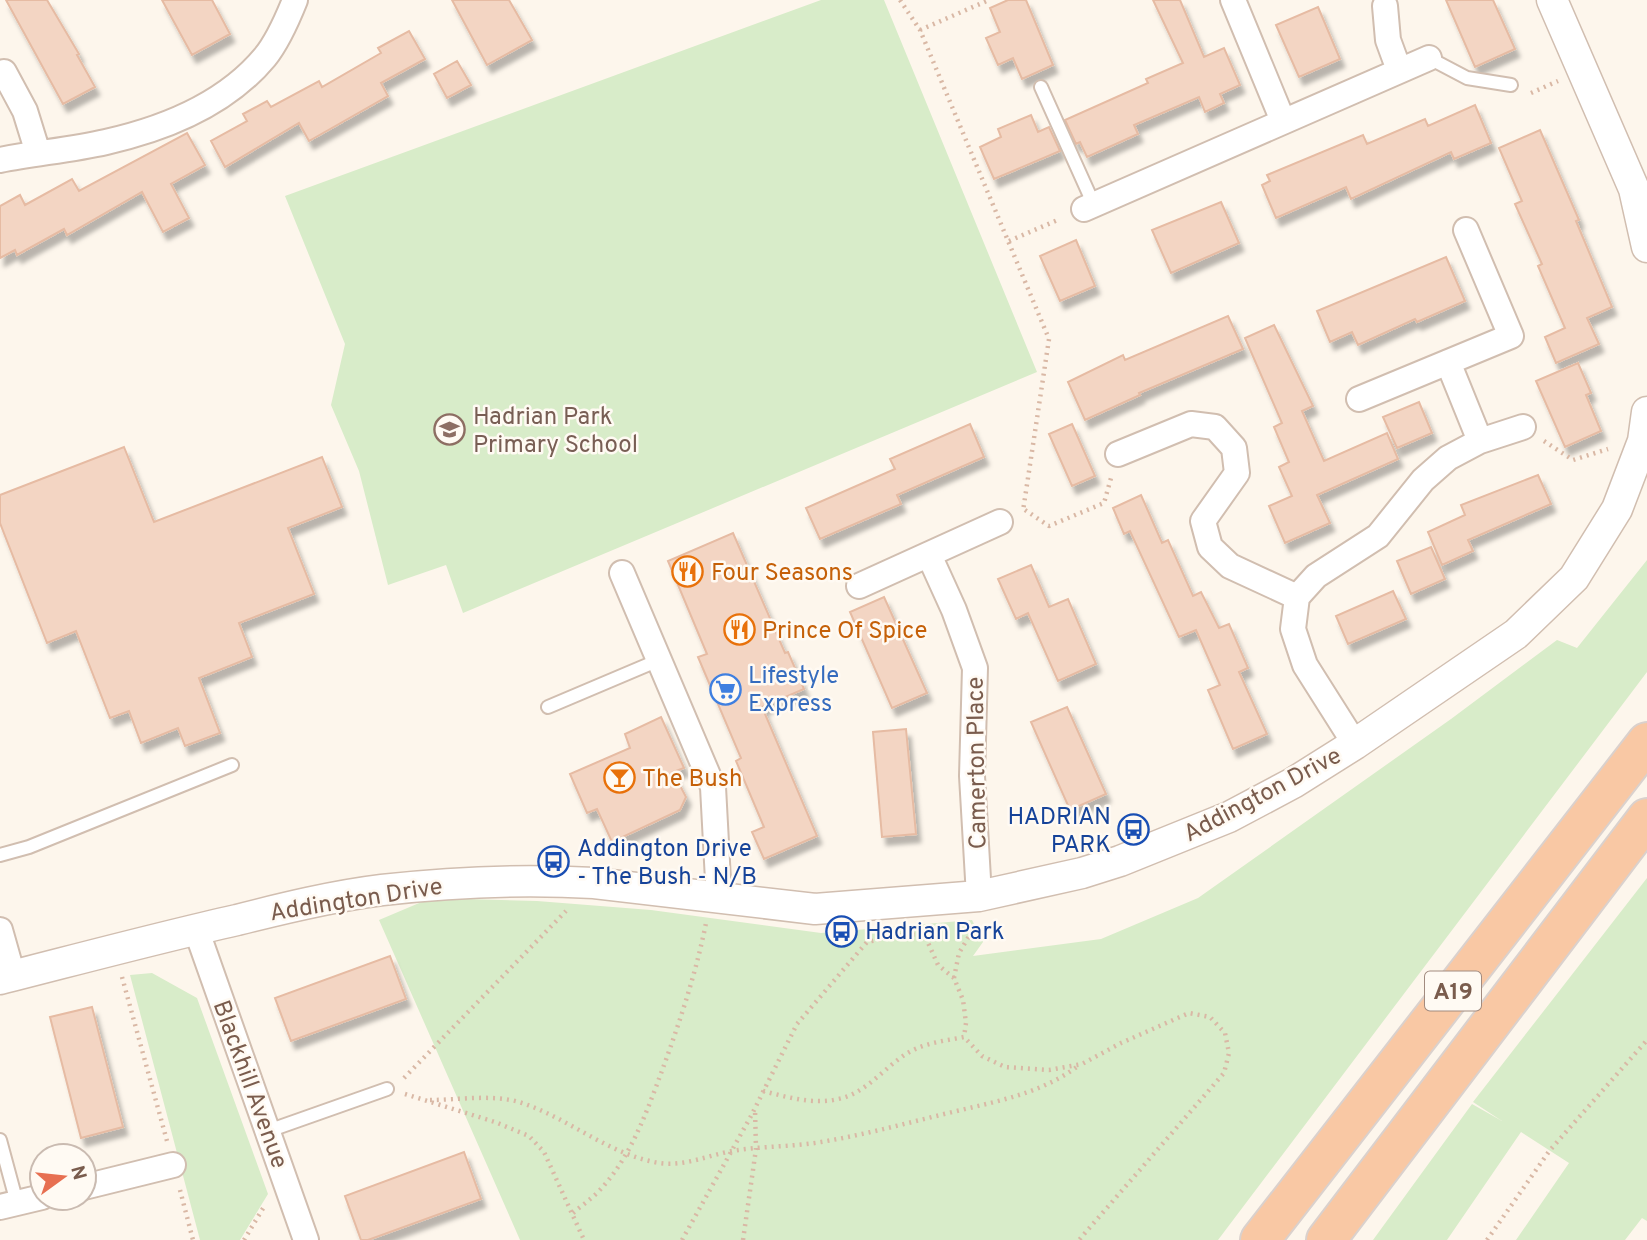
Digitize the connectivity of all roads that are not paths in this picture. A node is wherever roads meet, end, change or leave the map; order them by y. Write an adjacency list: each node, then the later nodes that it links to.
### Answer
1 (295, 0): 11 (street)
2 (1233, 0): 10 (street)
3 (1552, 0): 15 (street)
4 (1385, 6): 6 (street)
5 (1429, 58): 6 (street); 8 (lane)
6 (1399, 70): 10 (street)
7 (4, 72): 11 (street)
8 (1511, 85)
9 (1041, 87): 13 (lane)
10 (1283, 121): 13 (street)
11 (38, 153): 12 (street)
12 (0, 160)
13 (1089, 207)
14 (1466, 230): 16 (street)
15 (1647, 247)
16 (1448, 362): 17 (street); 20 (street)
17 (1359, 399)
18 (1647, 412): 30 (street, Addington Drive)
19 (1523, 427): 20 (street)
20 (1480, 441): 26 (street)
21 (1118, 454): 26 (street)
22 (1000, 522): 23 (street)
23 (929, 555): 25 (street); 34 (street, Camerton Place)
24 (622, 573): 27 (street)
25 (859, 586)
26 (1297, 597): 30 (street)
27 (659, 660): 28 (lane); 35 (street)
28 (548, 707)
29 (1647, 742): 47 (highway, A19)
30 (1355, 744): 34 (street, Addington Drive)
31 (232, 765): 33 (lane)
32 (1647, 818): 48 (highway, A19)
33 (0, 855)
34 (990, 894): 35 (street, Addington Drive)
35 (715, 899): 36 (street, Addington Drive)
36 (196, 929): 38 (street, Addington Drive); 40 (street, Blackhill Avenue)
37 (0, 930): 38 (street)
38 (6, 978)
39 (387, 1089): 40 (lane)
40 (268, 1131): 46 (street, Blackhill Avenue)
41 (0, 1140): 45 (lane)
42 (173, 1165): 43 (street)
43 (98, 1183)
44 (28, 1200): 45 (street)
45 (9, 1205)
46 (306, 1240)
47 (1259, 1240)
48 (1326, 1240)

